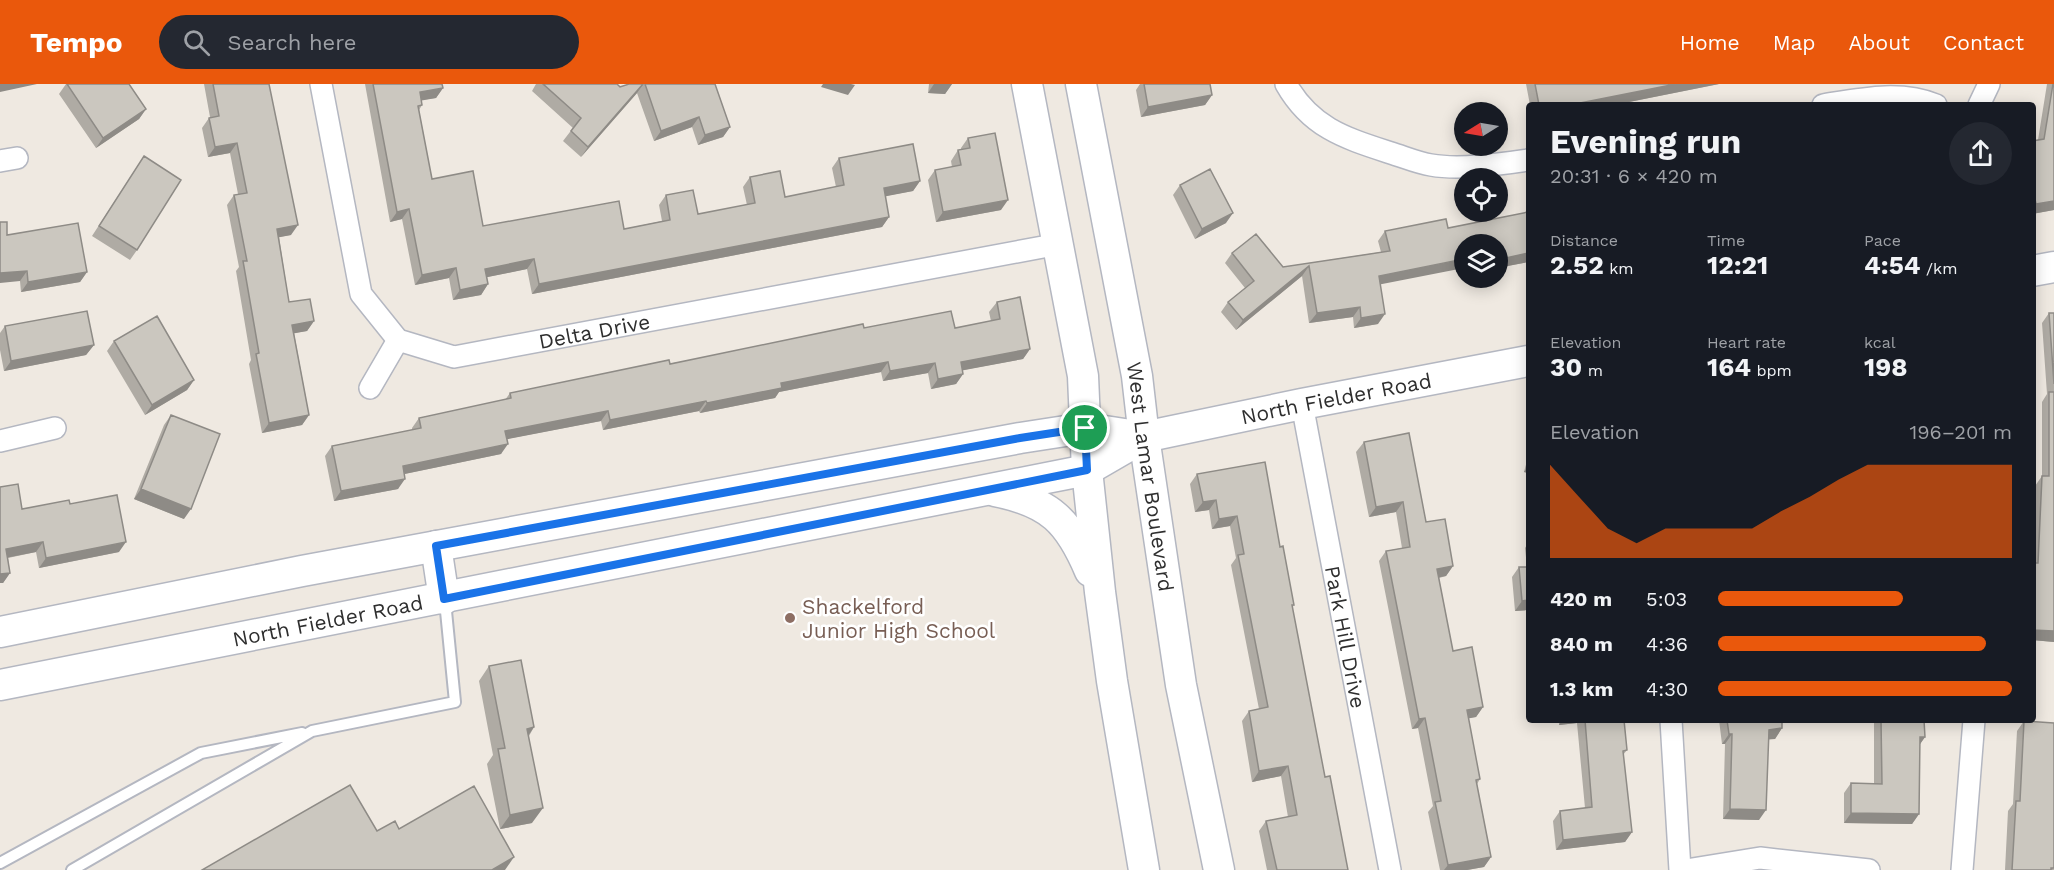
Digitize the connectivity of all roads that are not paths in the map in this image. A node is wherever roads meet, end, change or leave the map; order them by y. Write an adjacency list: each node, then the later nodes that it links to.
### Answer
1 (321, 84): 13 (street)
2 (1027, 84): 10 (main road)
3 (1081, 84): 19 (main road, West Lamar Boulevard)
4 (1286, 84): 9 (street)
5 (1989, 84): 8 (street)
6 (1842, 102): 7 (street)
7 (1921, 102)
8 (1980, 102)
9 (1526, 160)
10 (1059, 244): 13 (street, Delta Drive); 18 (main road)
11 (2054, 267): 12 (main road)
12 (2036, 270)
13 (398, 340): 15 (street)
14 (1526, 361): 16 (main road, North Fielder Road)
15 (370, 388)
16 (1302, 404): 19 (main road, North Fielder Road); 35 (street, Park Hill Drive)
17 (55, 428): 20 (street)
18 (1085, 428): 19 (main road, North Fielder Road); 21 (main road); 23 (main road, North Fielder Road)
19 (1144, 437): 21 (main road, North Fielder Road); 34 (main road, West Lamar Boulevard)
20 (0, 441)
21 (1087, 470): 22 (main road, North Fielder Road); 24 (main road)
22 (990, 490): 24 (main road); 25 (main road, North Fielder Road)
23 (436, 546): 25 (main road); 26 (main road, North Fielder Road)
24 (1100, 592): 33 (main road)
25 (444, 599): 27 (main road, North Fielder Road); 30 (lane)
26 (0, 632)
27 (0, 686)
28 (1671, 723): 36 (street)
29 (1974, 723): 39 (street)
30 (312, 731): 31 (lane); 32 (lane)
31 (0, 863)
32 (72, 870)
33 (1144, 870)
34 (1219, 870)
35 (1390, 870)
36 (1680, 870)
37 (1686, 870): 38 (street)
38 (1869, 870)
39 (1962, 870)

